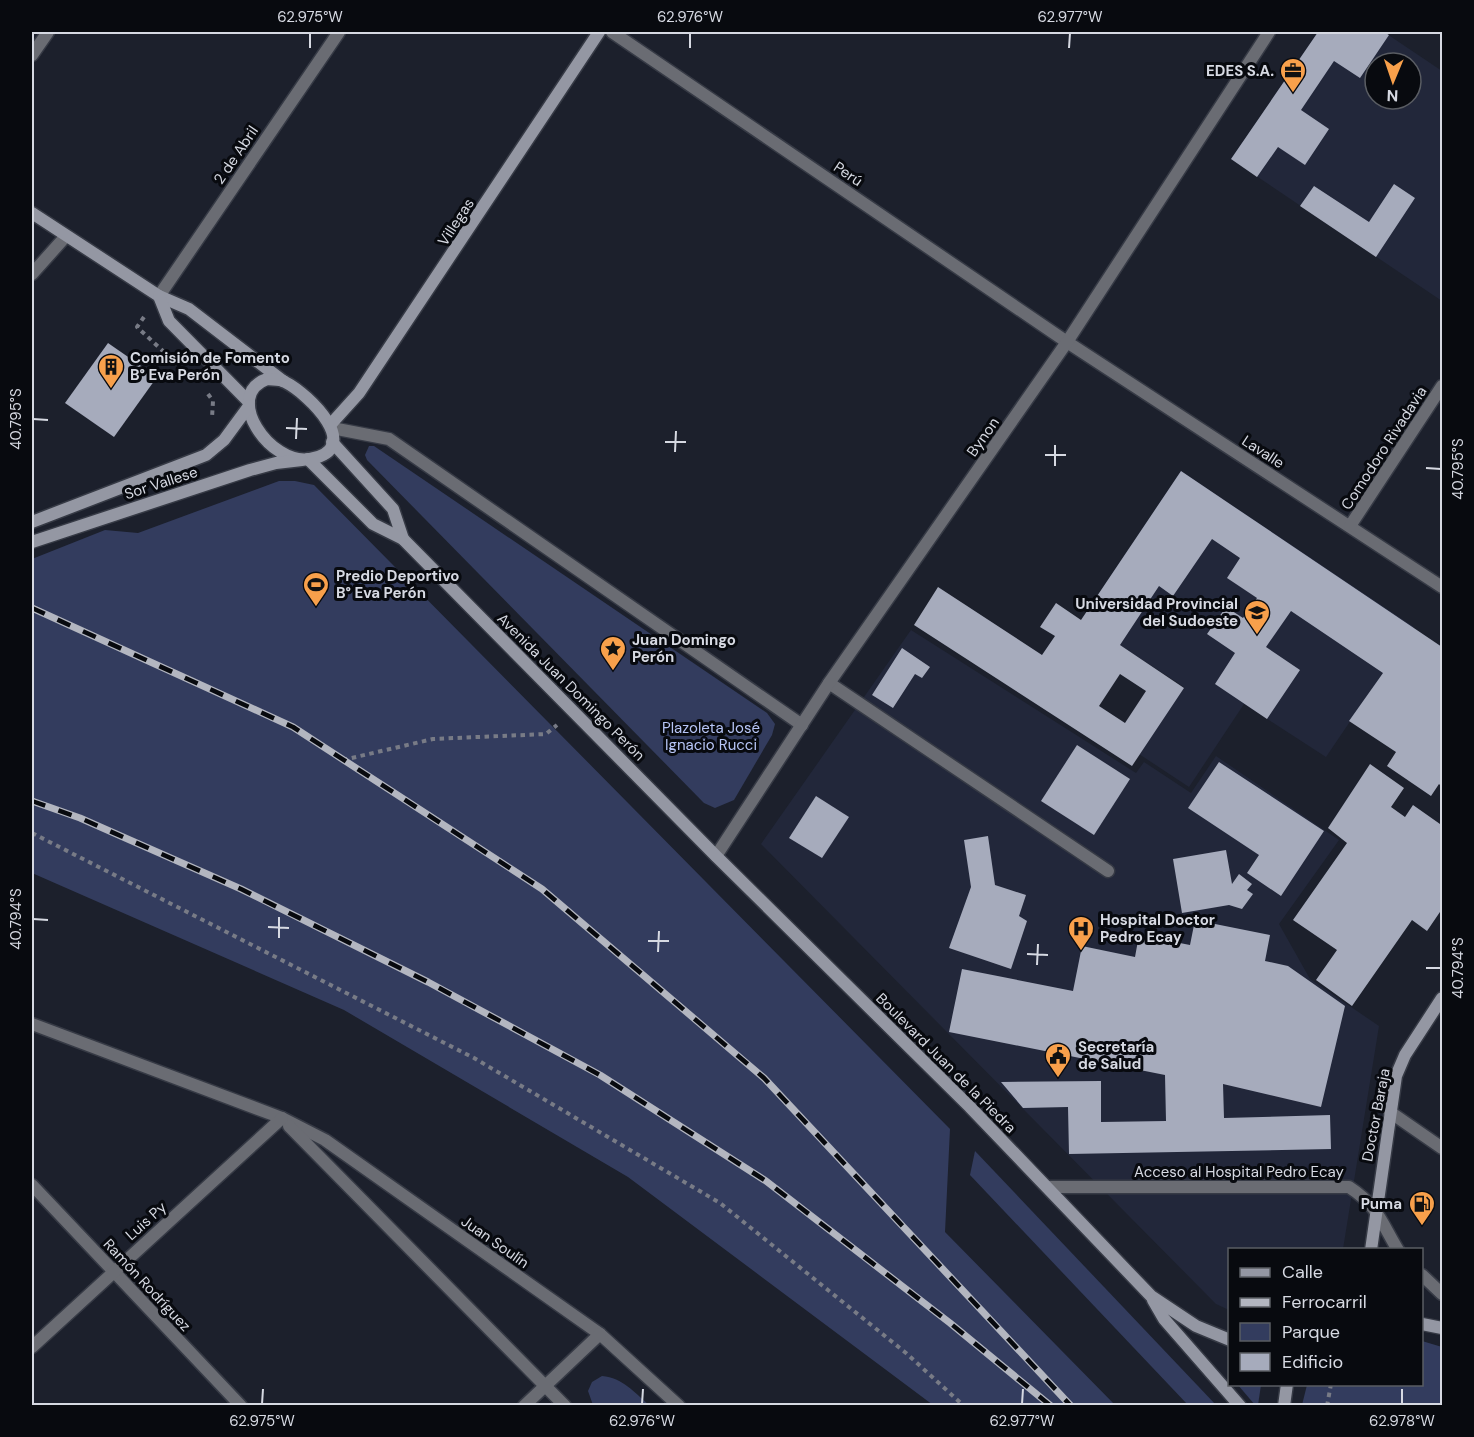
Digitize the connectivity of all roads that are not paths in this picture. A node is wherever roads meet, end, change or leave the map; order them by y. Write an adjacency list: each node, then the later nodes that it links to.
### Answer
1 (48, 32): 6 (street)
2 (339, 32): 10 (street, 2 de Abril)
3 (599, 32): 15 (main road, Villegas)
4 (612, 32): 11 (street, Perú)
5 (1269, 32): 11 (street, Bynon)
6 (32, 55)
7 (32, 213): 8 (main road)
8 (66, 236): 9 (street); 10 (main road)
9 (32, 273)
10 (159, 296): 12 (main road); 14 (main road)
11 (1067, 342): 19 (street, Lavalle); 23 (street, Bynon)
12 (283, 381): 14 (main road); 15 (main road)
13 (1443, 386): 19 (street, Comodoro Rivadavia)
14 (249, 404): 17 (main road); 18 (main road, Sor Vallese)
15 (331, 426): 16 (main road); 24 (street)
16 (332, 442): 17 (main road); 20 (main road, Avenida Juan Domingo Perón)
17 (305, 459): 20 (main road, Avenida Juan Domingo Perón); 21 (main road, Sor Vallese)
18 (32, 522)
19 (1350, 526): 22 (street, Lavalle)
20 (403, 539): 25 (main road, Avenida Juan Domingo Perón)
21 (32, 542)
22 (1443, 587)
23 (829, 683): 24 (street, Bynon); 26 (street)
24 (802, 725): 25 (street, Bynon)
25 (716, 856): 33 (main road, Boulevard Juan de la Piedra)
26 (1108, 871)
27 (1443, 998): 29 (main road, Doctor Baraja)
28 (32, 1024): 30 (street, Juan Soulín)
29 (1390, 1112): 31 (street); 34 (main road, Doctor Baraja)
30 (282, 1118): 37 (street, Luis Py); 43 (street, Juan Soulín); 46 (street, Juan Soulín)
31 (1443, 1148)
32 (32, 1185): 37 (street, Ramón Rodríguez)
33 (1047, 1187): 34 (street, Acceso al Hospital Pedro Ecay); 40 (main road, Boulevard Juan de la Piedra)
34 (1376, 1210): 35 (main road, Doctor Baraja); 36 (street, Acceso al Hospital Pedro Ecay)
35 (1371, 1248)
36 (1397, 1248)
37 (114, 1271): 45 (street, Luis Py); 48 (street, Ramón Rodríguez)
38 (1423, 1276): 39 (street)
39 (1443, 1294)
40 (1151, 1296): 44 (main road, Boulevard Juan de la Piedra); 52 (main road, Boulevard Juan de la Piedra)
41 (1423, 1324): 42 (main road)
42 (1443, 1328)
43 (600, 1334): 46 (street); 51 (street, Juan Soulín)
44 (1228, 1339)
45 (32, 1347)
46 (546, 1386): 49 (street); 50 (street, Juan Soulín)
47 (1287, 1386): 53 (main road)
48 (241, 1406)
49 (524, 1406)
50 (565, 1406)
51 (679, 1406)
52 (1240, 1406)
53 (1284, 1406)

